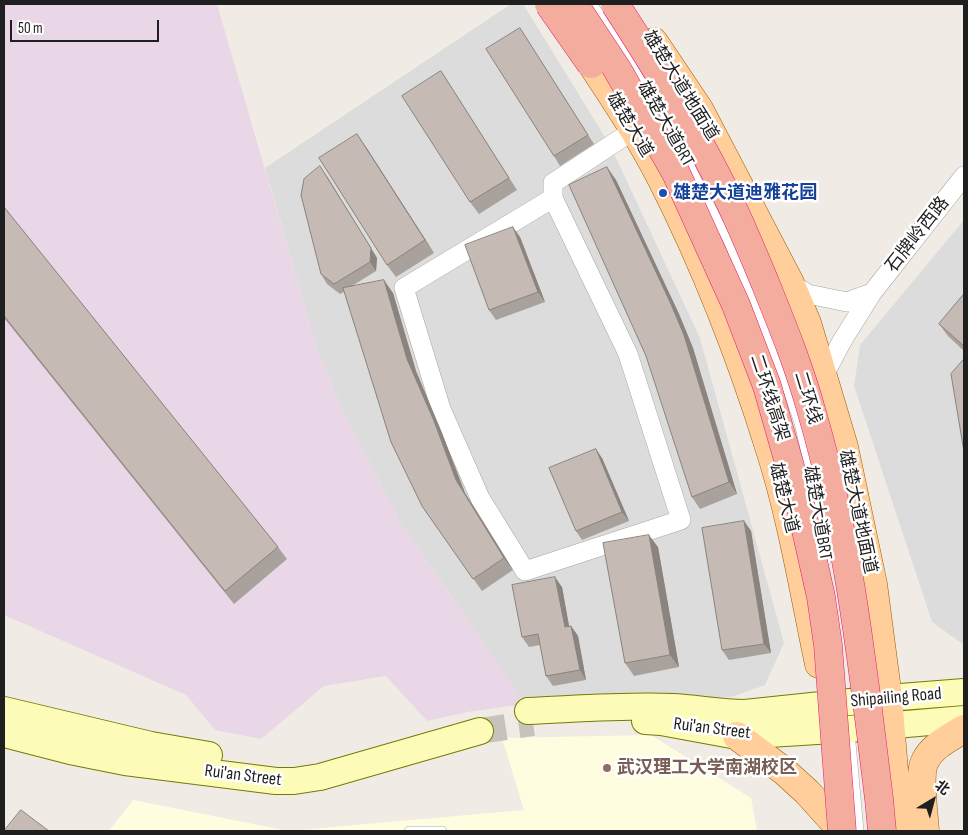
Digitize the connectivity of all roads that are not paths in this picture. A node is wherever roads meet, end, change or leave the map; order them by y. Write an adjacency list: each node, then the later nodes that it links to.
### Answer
1 (551, 4): 6 (main road, 雄楚大道); 16 (highway, bridge)
2 (574, 4): 16 (highway, 二环线高架, bridge)
3 (592, 4): 12 (lane, 雄楚大道BRT)
4 (615, 4): 25 (highway, 二环线, bridge)
5 (627, 4): 9 (main road, 雄楚大道地面道)
6 (634, 130): 8 (street); 16 (main road, 雄楚大道)
7 (964, 176): 10 (street, 石牌岭西路)
8 (553, 198): 8 (street)
9 (790, 283): 10 (street); 11 (main road, 雄楚大道地面道)
10 (872, 293): 11 (street, 石牌岭西路)
11 (822, 377): 14 (main road, 雄楚大道地面道)
12 (828, 570)
13 (964, 692): 14 (main road, Shipailing Road)
14 (888, 698): 16 (main road, Shipailing Road); 18 (main road, 雄楚大道地面道)
15 (4, 710): 20 (main road, Rui'an Street)
16 (841, 718): 18 (main road, Rui'an Street); 21 (main road, Rui'an Street); 21 (main road, Rui'an Street); 22 (highway, 二环线高架, bridge)
17 (964, 719): 18 (main road, Shipailing Road)
18 (890, 725): 26 (main road, 雄楚大道地面道)
19 (964, 729): 27 (main road)
20 (4, 734)
21 (737, 736): 22 (main road)
22 (843, 829)
23 (409, 831): 24 (lane)
24 (442, 831)
25 (882, 831)
26 (899, 831)
27 (925, 831)

